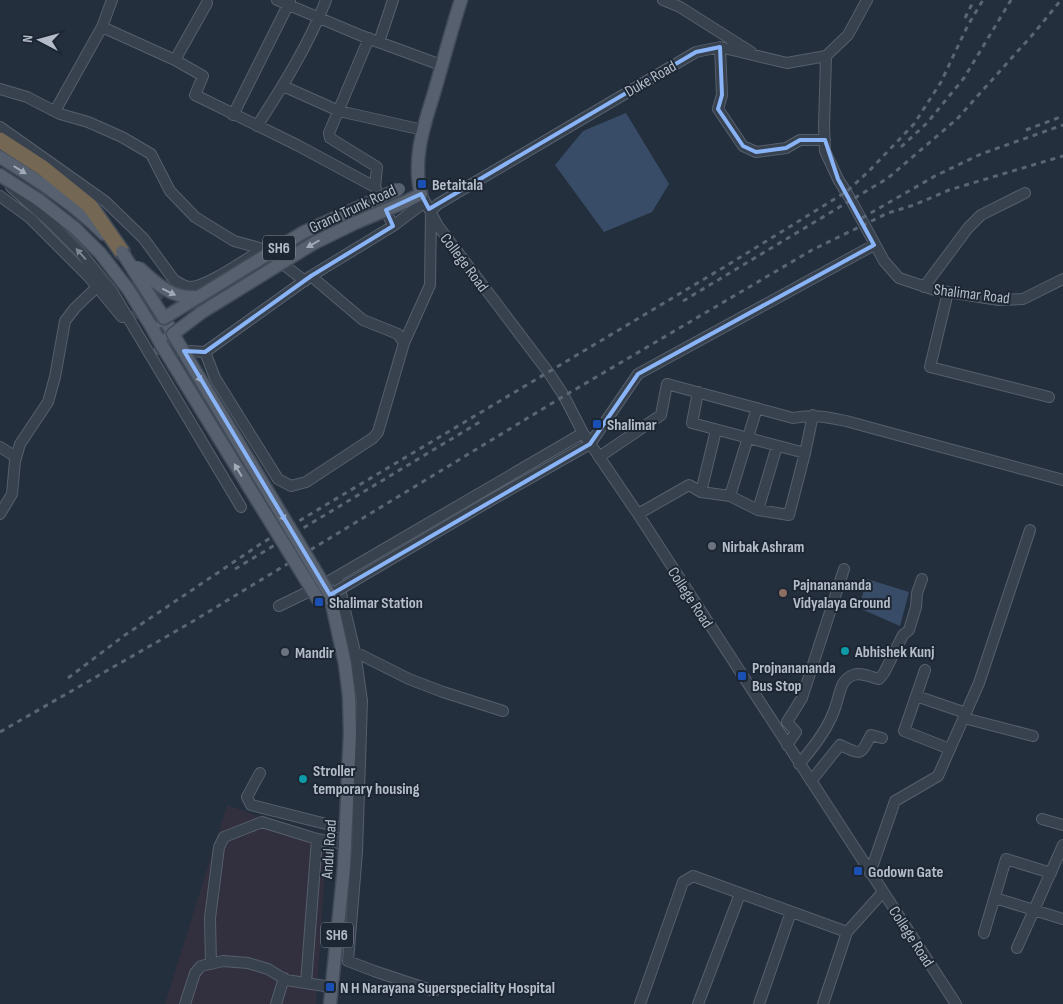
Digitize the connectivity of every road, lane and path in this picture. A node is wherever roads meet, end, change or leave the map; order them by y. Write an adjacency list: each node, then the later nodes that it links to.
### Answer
1 (112, 0): 11 (street)
2 (277, 0): 9 (street)
3 (326, 0): 10 (street)
4 (393, 0): 12 (street)
5 (461, 0): 17 (main road, Grand Trunk Road)
6 (663, 0): 14 (street)
7 (867, 0): 15 (street)
8 (205, 1): 16 (street)
9 (289, 3): 10 (street); 22 (street)
10 (319, 18): 12 (street); 18 (street)
11 (102, 27): 16 (street); 20 (street)
12 (374, 40): 17 (street); 21 (street)
13 (720, 48): 14 (street, Duke Road); 27 (street); 33 (street, Duke Road)
14 (756, 55): 15 (street, Duke Road)
15 (826, 56): 27 (street, Shalimar Road)
16 (174, 60): 22 (street)
17 (441, 65): 25 (main road, Grand Trunk Road)
18 (283, 86): 21 (street); 23 (street)
19 (0, 89): 20 (street)
20 (55, 111): 36 (street)
21 (339, 111): 25 (street); 30 (street)
22 (233, 115): 23 (street)
23 (257, 126): 30 (street)
24 (0, 127): 36 (street)
25 (422, 130): 33 (main road, Grand Trunk Road)
26 (0, 140): 37 (highway)
27 (825, 140): 35 (street, Shalimar Road)
28 (0, 157): 37 (main road, one-way to 37)
29 (0, 176): 45 (main road, bridge); 46 (street, one-way to 29)
30 (375, 187): 34 (street)
31 (1025, 193): 41 (street)
32 (0, 196): 40 (street)
33 (424, 197): 34 (street, Duke Road); 43 (main road, Grand Trunk Road / SH6, bridge); 47 (main road, Grand Trunk Road / SH6, one-way to 47, bridge); 48 (street); 57 (street, College Road)
34 (393, 226): 38 (street, Duke Road)
35 (872, 240): 41 (street, Shalimar Road); 59 (street)
36 (264, 248): 38 (street)
37 (122, 252): 43 (main road, one-way to 43, bridge); 44 (main road, bridge)
38 (308, 279): 48 (street); 51 (street, Duke Road)
39 (1063, 279): 42 (street, Shalimar Road)
40 (97, 286): 46 (street); 63 (street)
41 (924, 287): 42 (street, Shalimar Road)
42 (948, 292): 53 (street)
43 (196, 297): 44 (main road, Grand Trunk Road / SH6, bridge)
44 (164, 318): 45 (main road, Grand Trunk Road); 47 (main road)
45 (151, 326): 49 (main road)
46 (136, 330): 50 (street)
47 (173, 334): 49 (main road, Grand Trunk Road / SH6); 76 (main road, one-way to 76, bridge)
48 (404, 343): 51 (street)
49 (161, 344): 76 (main road, one-way to 49, bridge)
50 (147, 348): 51 (street); 68 (street)
51 (205, 352)
52 (698, 392): 54 (street); 56 (street); 64 (street)
53 (1049, 397)
54 (757, 408): 55 (street); 58 (street)
55 (813, 415): 62 (street); 65 (street)
56 (716, 430): 58 (street); 66 (street)
57 (583, 433): 59 (street, College Road); 74 (street)
58 (748, 438): 60 (street); 67 (street)
59 (590, 444): 64 (street, College Road); 76 (street, bridge)
60 (777, 446): 62 (street); 69 (street)
61 (0, 447): 63 (street)
62 (805, 453): 69 (street)
63 (16, 457): 70 (street)
64 (599, 457): 71 (street, College Road)
65 (1063, 480)
66 (701, 492): 67 (street); 71 (street)
67 (730, 496): 69 (street)
68 (241, 507)
69 (758, 510)
70 (0, 514)
71 (638, 514): 85 (street, College Road)
72 (1030, 530): 82 (street)
73 (844, 569): 85 (street)
74 (337, 578): 77 (street); 78 (street)
75 (922, 579): 87 (street)
76 (324, 598): 92 (main road, Andul Road / SH6)
77 (279, 606)
78 (355, 652): 81 (street); 111 (street)
79 (925, 670): 80 (street)
80 (916, 696): 82 (street); 86 (street)
81 (503, 711)
82 (965, 716): 83 (street); 86 (street)
83 (1033, 736)
84 (882, 738): 89 (street)
85 (787, 745): 87 (street, College Road)
86 (950, 749): 96 (street)
87 (800, 764): 89 (street, College Road)
88 (260, 773): 92 (street)
89 (810, 781): 96 (street, College Road)
90 (1042, 819): 91 (street)
91 (1063, 825)
92 (346, 829): 94 (main road, Andul Road / SH6)
93 (318, 839): 94 (street); 107 (street); 109 (street)
94 (345, 844): 110 (main road, Andul Road / SH6)
95 (1063, 844): 97 (street)
96 (870, 873): 98 (street, College Road)
97 (1050, 873): 100 (street); 101 (street)
98 (883, 892): 104 (street); 119 (street, College Road)
99 (740, 894): 102 (street); 115 (street); 116 (street)
100 (995, 898): 101 (street); 105 (street)
101 (1034, 910): 103 (street); 106 (street)
102 (791, 912): 104 (street); 117 (street)
103 (1063, 919)
104 (847, 932): 118 (street)
105 (984, 933)
106 (1018, 948)
107 (211, 964): 108 (street); 112 (street)
108 (284, 978): 109 (street); 113 (street)
109 (306, 983): 110 (street)
110 (331, 987): 114 (main road, Andul Road / SH6)
111 (434, 990)
112 (185, 1004)
113 (276, 1004)
114 (330, 1004)
115 (640, 1004)
116 (698, 1004)
117 (759, 1004)
118 (823, 1004)
119 (956, 1004)

